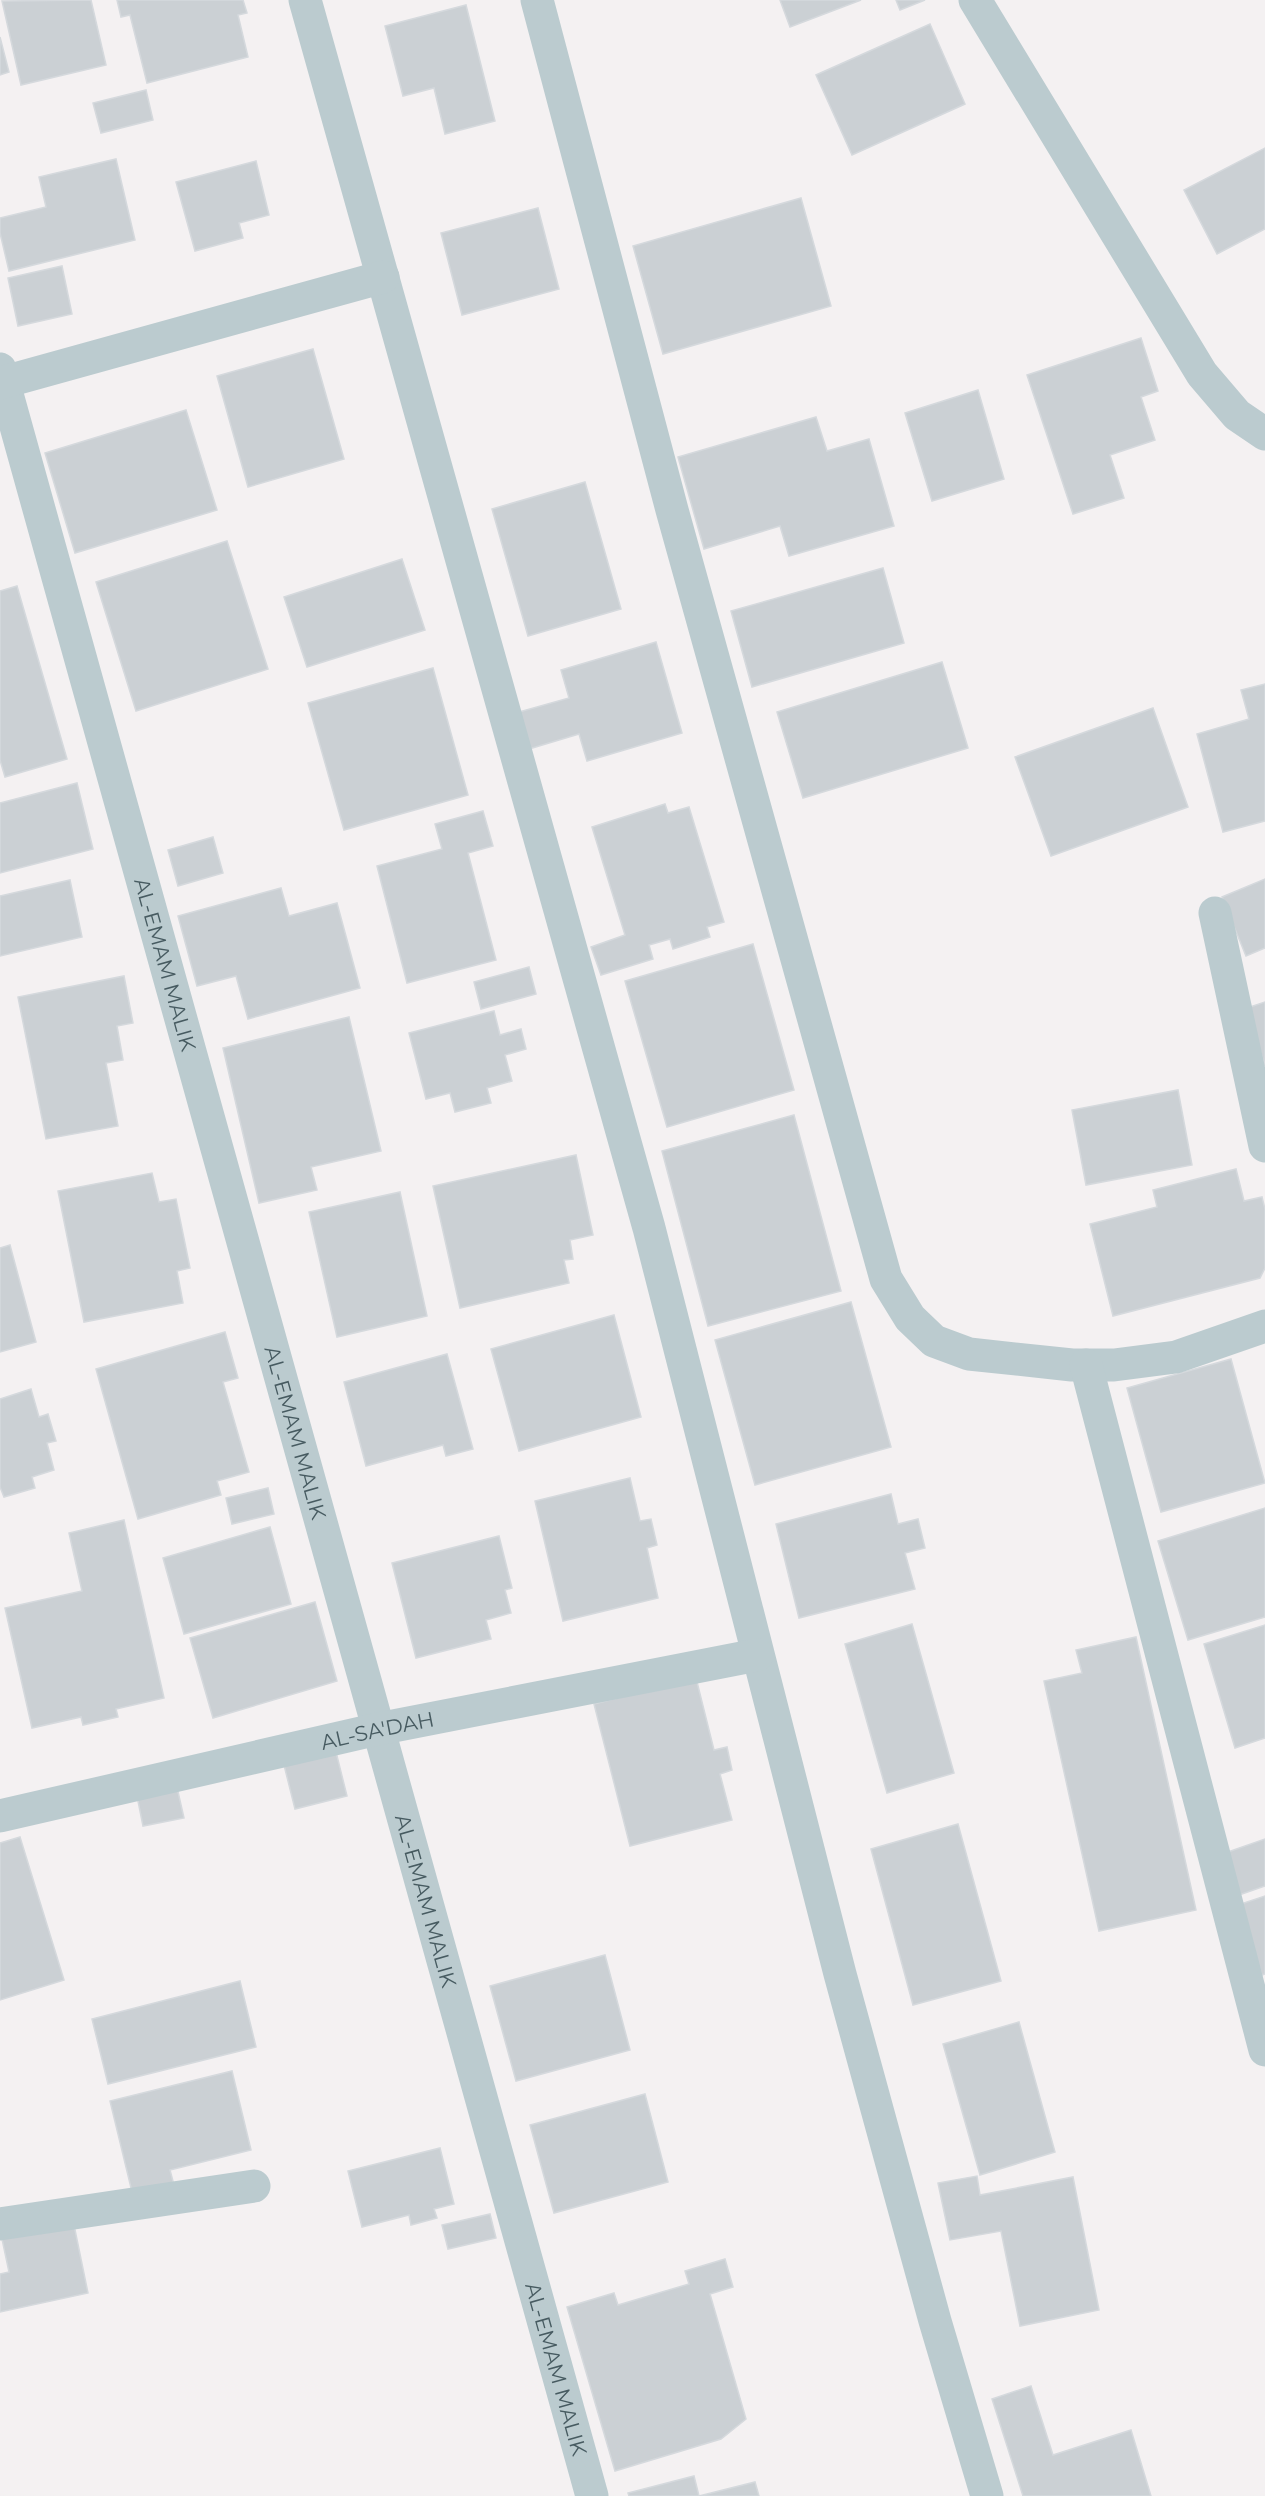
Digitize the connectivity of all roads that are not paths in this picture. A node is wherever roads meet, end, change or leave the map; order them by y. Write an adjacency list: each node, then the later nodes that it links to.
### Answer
1 (305, 0): 4 (street)
2 (537, 0): 10 (street)
3 (975, 0): 6 (street)
4 (383, 277): 5 (street); 11 (street)
5 (1, 378): 12 (street, AL-EMAM MALIK)
6 (1265, 434)
7 (1215, 913): 8 (street)
8 (1265, 1146)
9 (1265, 1326): 10 (street)
10 (1086, 1365): 14 (street)
11 (757, 1655): 12 (street, AL-SA'DAH); 18 (street)
12 (378, 1729): 13 (street, AL-SA'DAH); 17 (street, AL-EMAM MALIK)
13 (0, 1816)
14 (1265, 2050)
15 (254, 2186): 16 (street)
16 (0, 2224)
17 (592, 2496)
18 (987, 2496)

